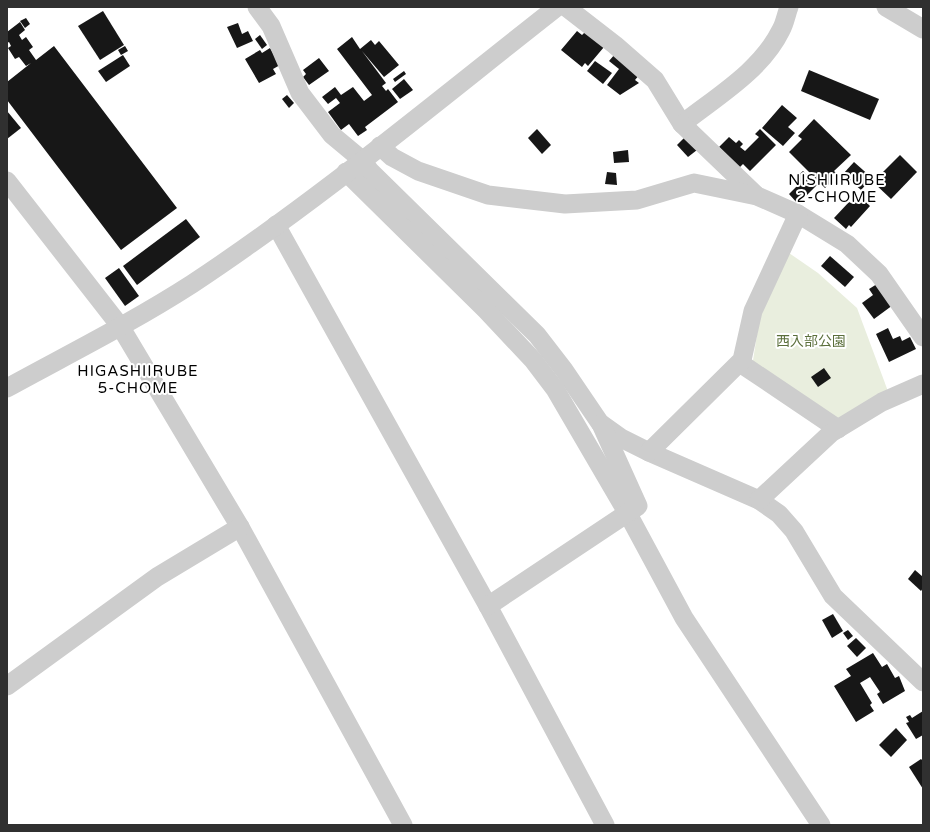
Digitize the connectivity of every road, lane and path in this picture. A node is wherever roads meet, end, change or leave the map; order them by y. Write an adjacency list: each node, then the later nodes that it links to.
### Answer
1 (257, 7): 9 (street)
2 (557, 7): 8 (street)
3 (566, 7): 7 (street)
4 (789, 7): 7 (street)
5 (886, 7): 6 (street)
6 (923, 29)
7 (682, 124): 12 (street)
8 (380, 146): 9 (street); 12 (street)
9 (362, 160): 10 (street); 20 (street)
10 (346, 172): 14 (street); 24 (street)
11 (7, 181): 15 (street)
12 (757, 196): 13 (street)
13 (798, 214): 16 (street); 17 (street)
14 (276, 225): 15 (street); 26 (street)
15 (120, 326): 19 (street); 25 (street)
16 (923, 337)
17 (740, 363): 21 (street); 22 (street)
18 (923, 384): 21 (street)
19 (7, 388)
20 (600, 423): 22 (street); 24 (street)
21 (838, 429): 23 (street)
22 (649, 452): 23 (street)
23 (759, 500): 27 (street)
24 (628, 514): 26 (street); 31 (street)
25 (240, 527): 28 (street); 29 (street)
26 (488, 606): 30 (street)
27 (923, 682)
28 (7, 686)
29 (403, 825)
30 (605, 825)
31 (821, 825)

